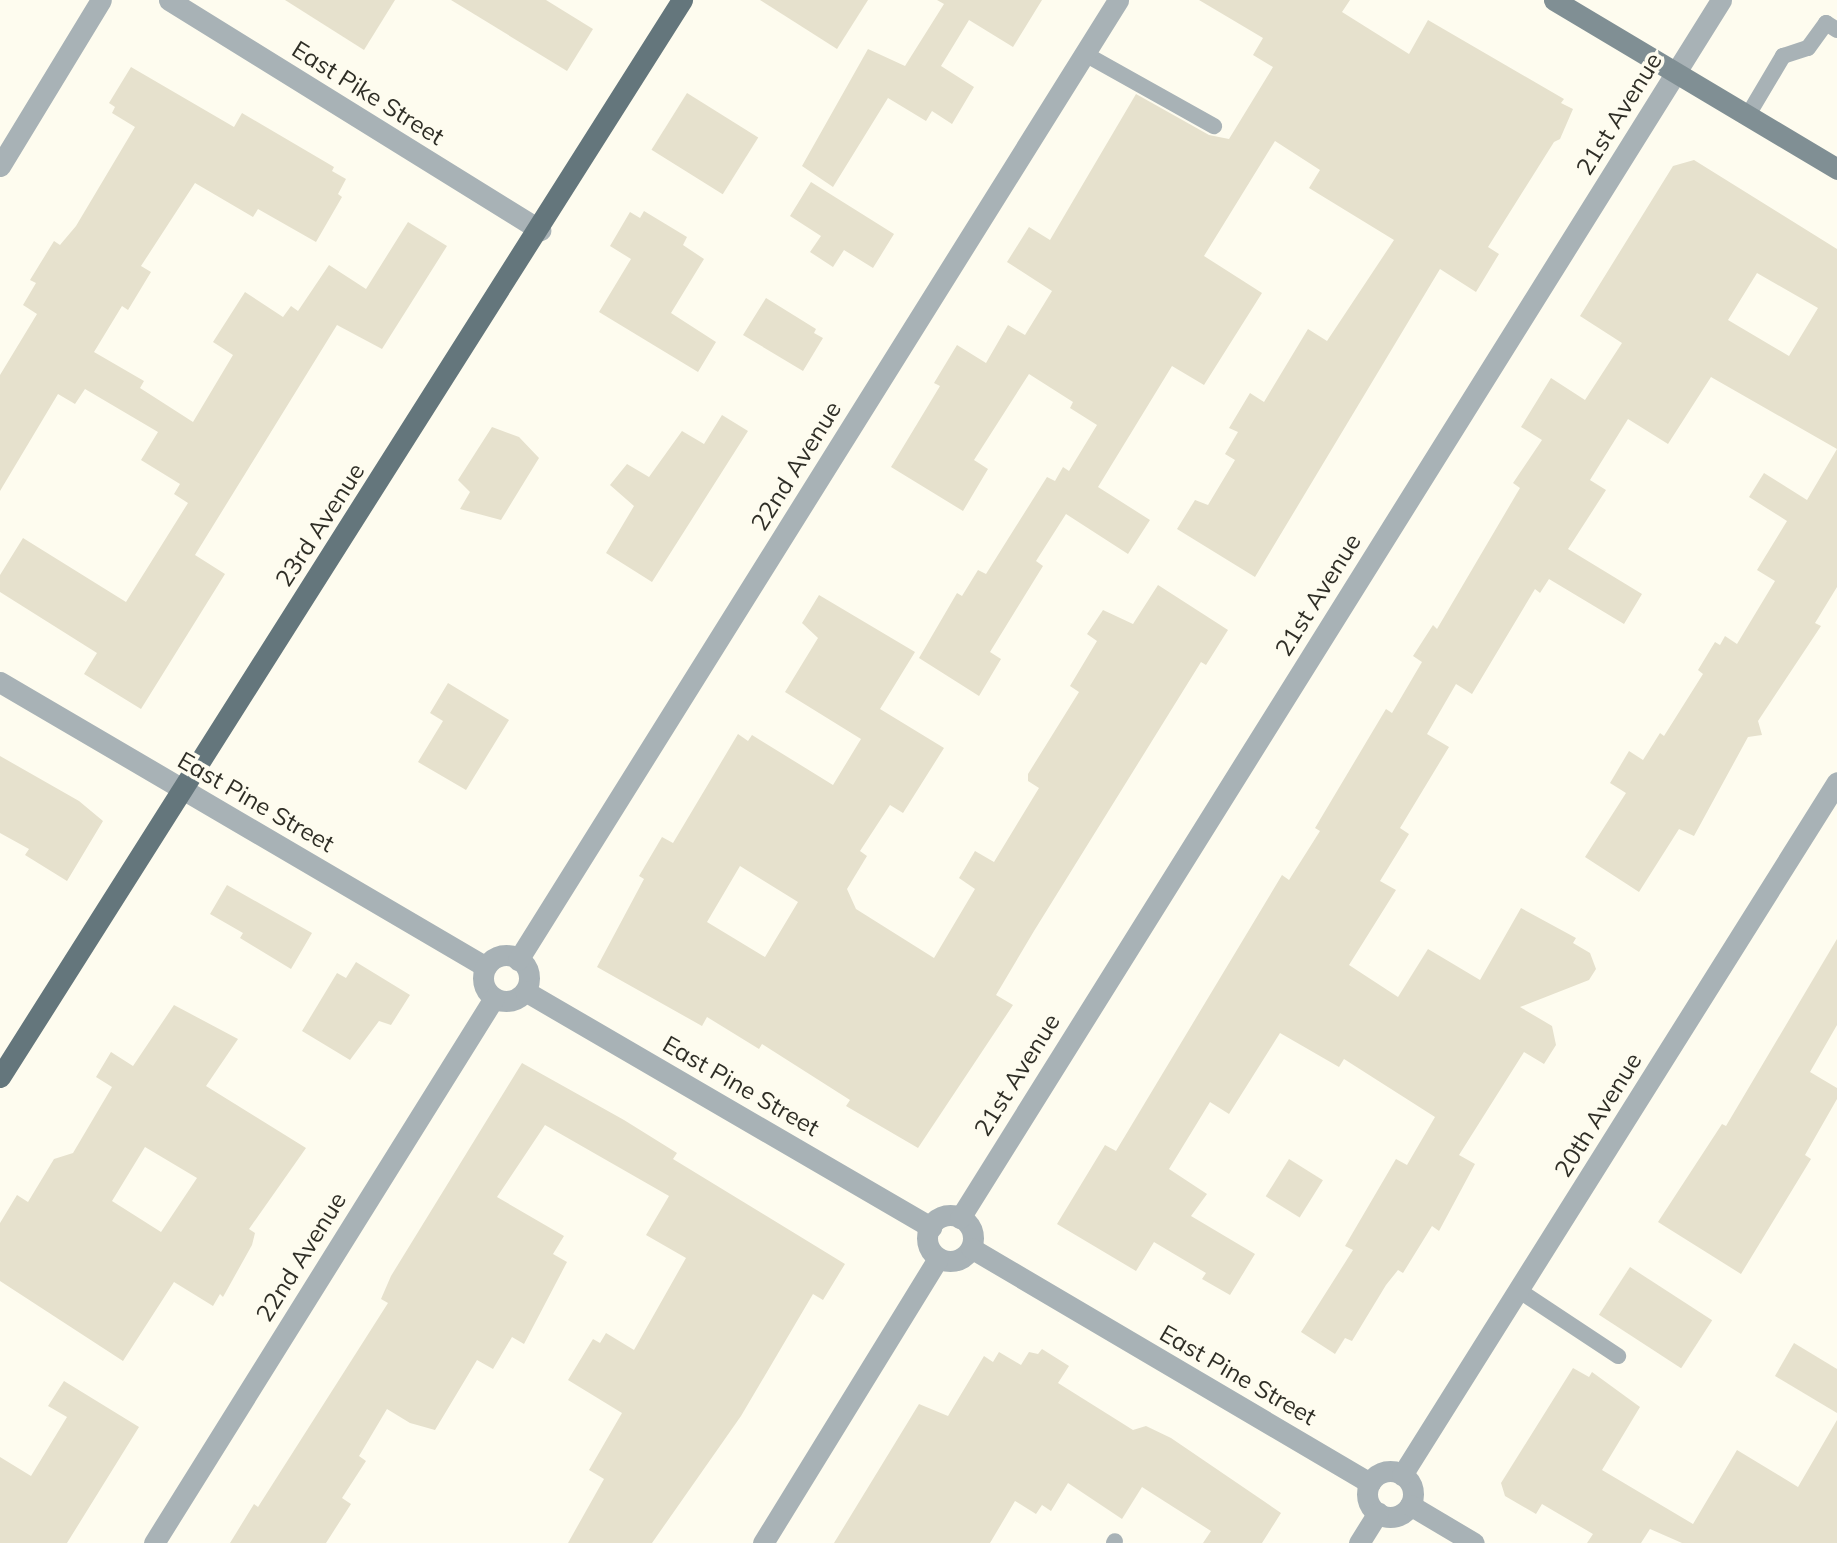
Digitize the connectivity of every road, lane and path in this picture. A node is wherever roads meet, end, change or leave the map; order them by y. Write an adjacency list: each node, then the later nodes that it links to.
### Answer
1 (101, 0): 12 (street)
2 (169, 0): 14 (street, East Pike Street)
3 (682, 0): 14 (main road, 23rd Avenue)
4 (1118, 0): 8 (street, 22nd Avenue)
5 (1553, 0): 9 (main road)
6 (1721, 0): 9 (street, 21st Avenue)
7 (1837, 30): 10 (lane)
8 (1085, 54): 11 (lane); 18 (street, 22nd Avenue)
9 (1676, 72): 10 (main road); 23 (street, 21st Avenue)
10 (1748, 116): 13 (main road)
11 (1214, 127)
12 (0, 166)
13 (1837, 169)
14 (540, 230): 17 (main road, 23rd Avenue)
15 (0, 682): 17 (street, East Pine Street)
16 (1837, 782): 27 (street, 20th Avenue)
17 (183, 788): 19 (street, East Pine Street); 22 (main road, 23rd Avenue)
18 (518, 960): 19 (street); 20 (street)
19 (486, 967): 21 (street)
20 (525, 991): 21 (street); 24 (street, East Pine Street)
21 (494, 998): 33 (street, 22nd Avenue)
22 (0, 1077)
23 (960, 1218): 24 (street); 25 (street)
24 (931, 1227): 26 (street)
25 (971, 1248): 26 (street); 30 (street, East Pine Street)
26 (938, 1258): 34 (street)
27 (1518, 1290): 28 (lane); 29 (street, 20th Avenue)
28 (1618, 1356)
29 (1402, 1475): 30 (street); 31 (street)
30 (1370, 1483): 32 (street)
31 (1410, 1505): 32 (street); 36 (street)
32 (1378, 1512): 35 (street)
33 (154, 1543)
34 (763, 1543)
35 (1359, 1543)
36 (1474, 1543)

